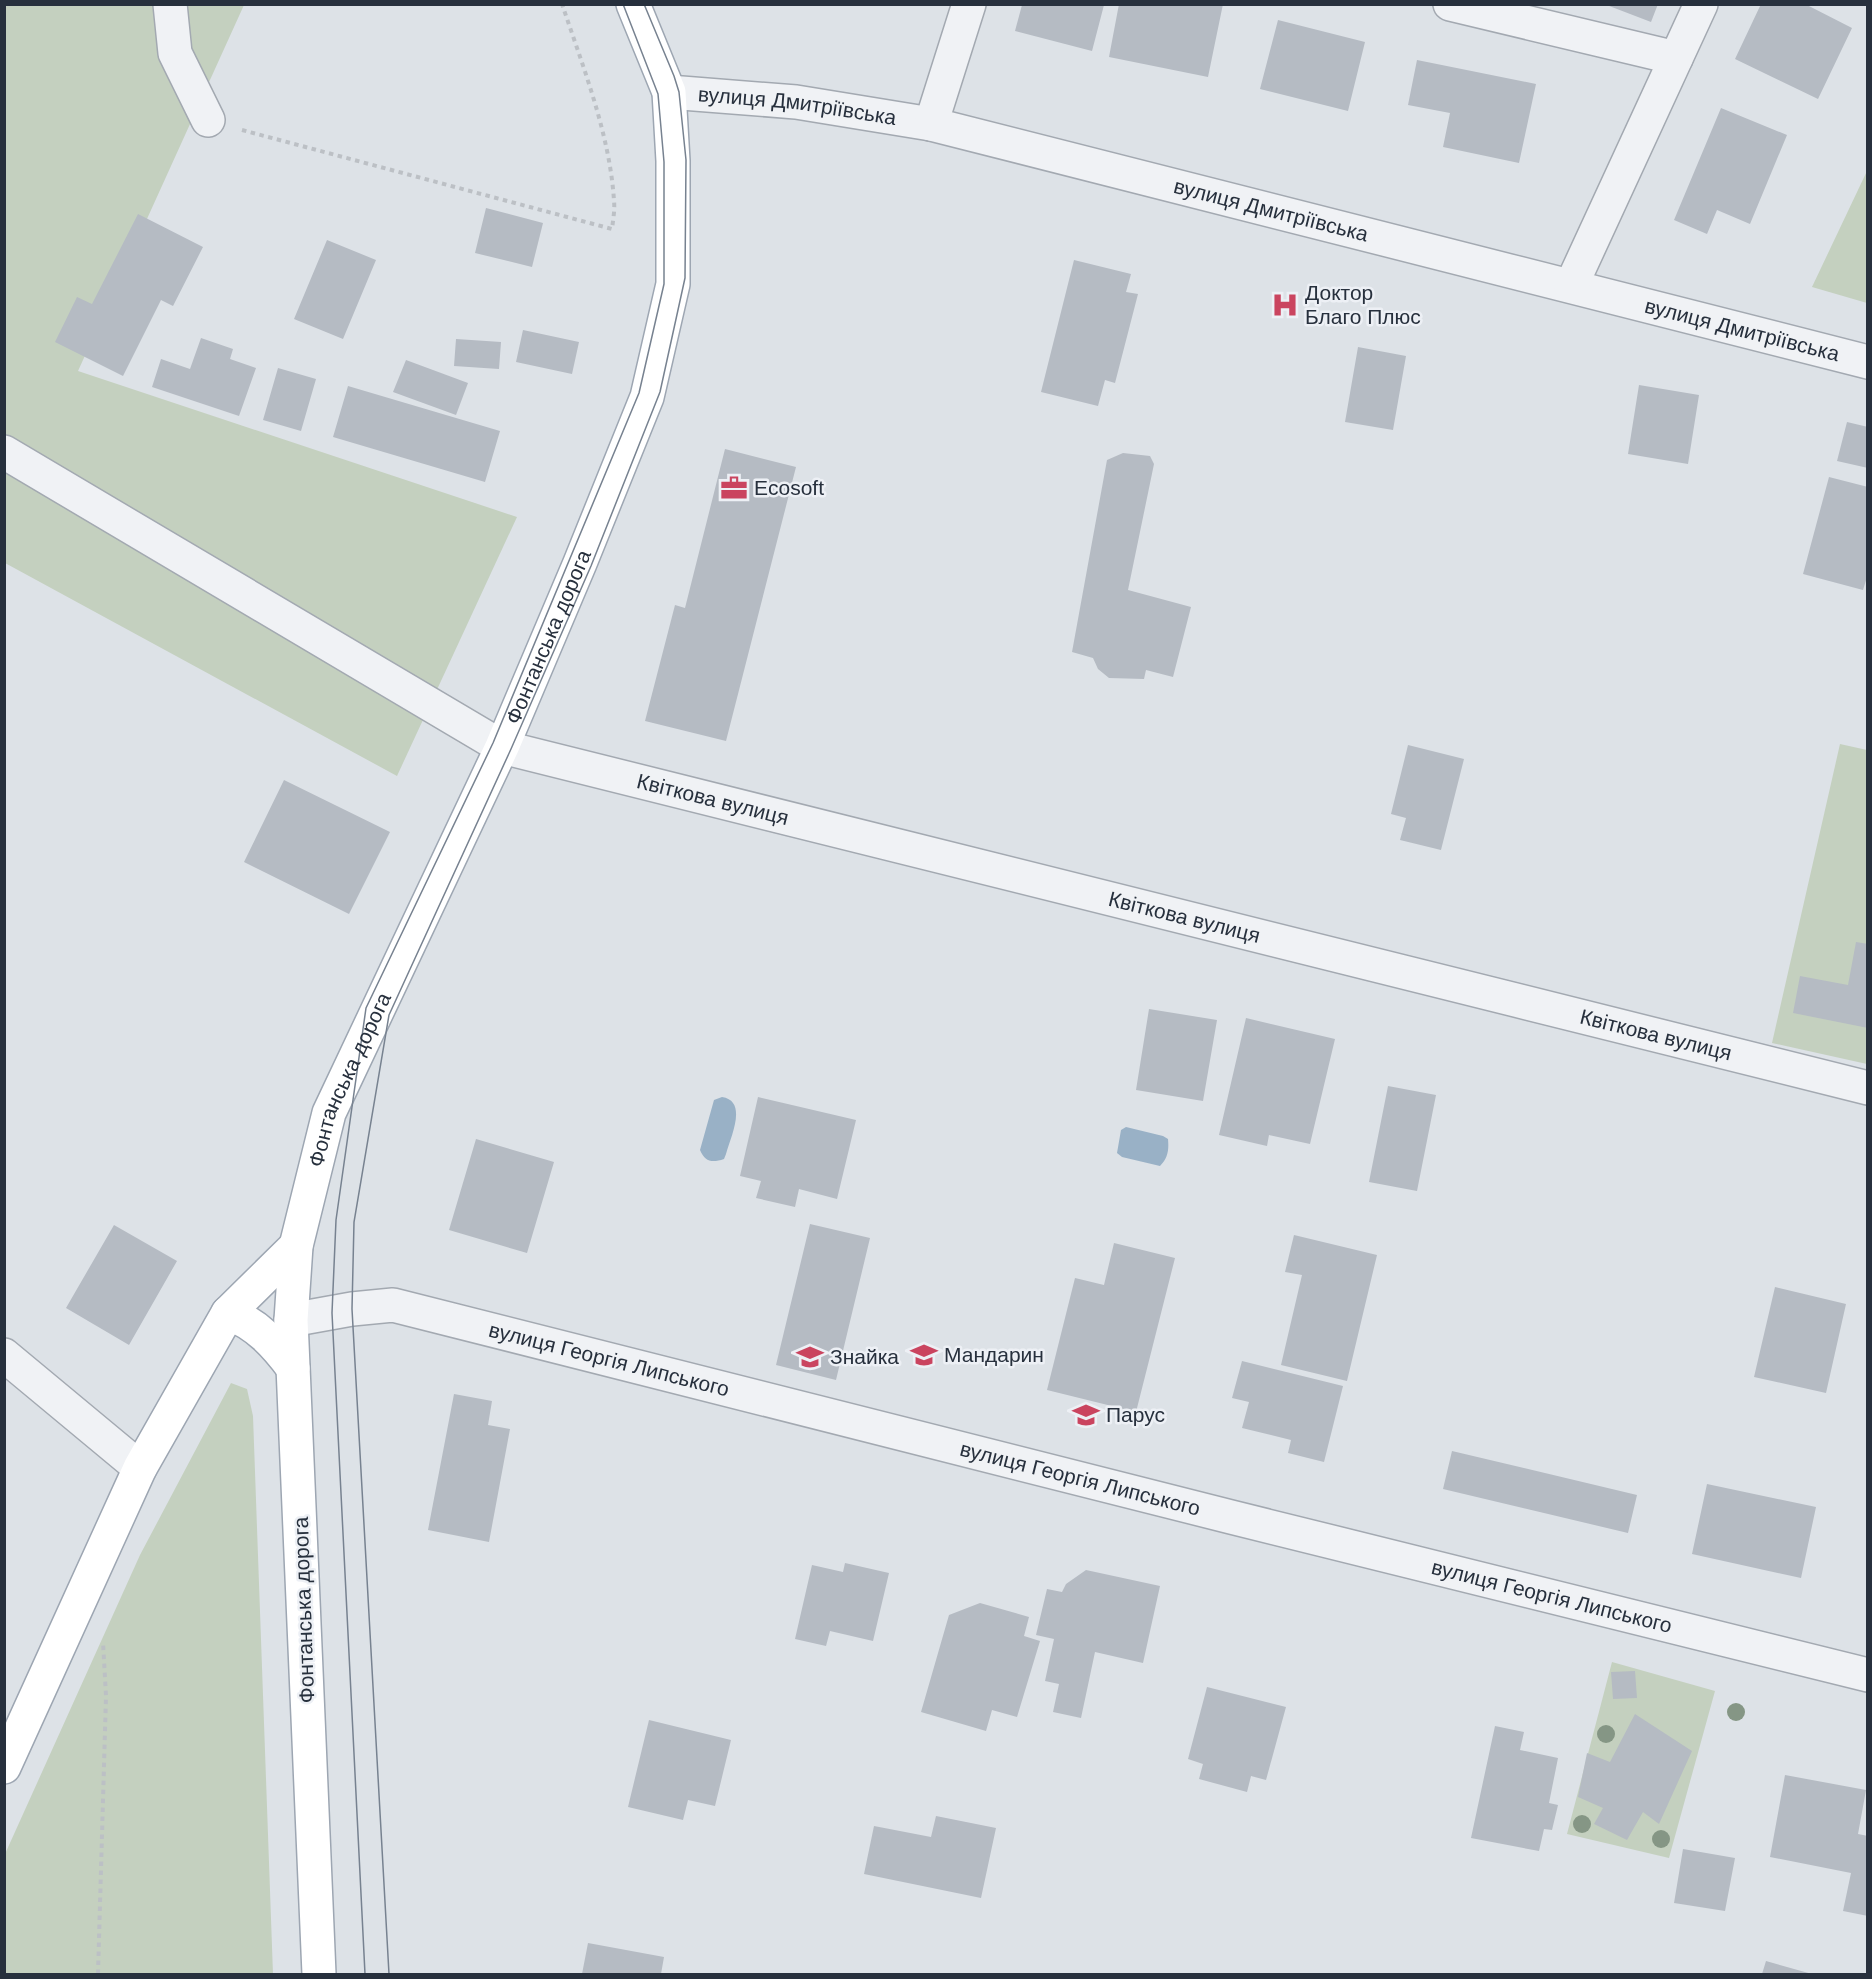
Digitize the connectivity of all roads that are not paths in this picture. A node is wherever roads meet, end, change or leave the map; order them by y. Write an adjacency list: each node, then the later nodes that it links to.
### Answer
1 (170, 4): 8 (street)
2 (633, 4): 7 (main road, Фонтанська дорога)
3 (969, 4): 9 (street)
4 (1450, 4): 6 (street)
5 (1701, 4): 6 (street)
6 (1676, 58): 10 (street)
7 (669, 92): 9 (street, вулиця Дмитріївська); 13 (main road, Фонтанська дорога)
8 (208, 120)
9 (931, 124): 10 (street, вулиця Дмитріївська)
10 (1571, 286): 11 (street, вулиця Дмитріївська)
11 (1868, 362)
12 (4, 452): 13 (street, Квіткова вулиця)
13 (502, 747): 14 (street, Квіткова вулиця); 15 (main road, Фонтанська дорога)
14 (1868, 1088)
15 (296, 1246): 16 (main road); 17 (main road, Фонтанська дорога)
16 (228, 1313): 19 (main road); 20 (main road)
17 (291, 1320): 19 (main road, Фонтанська дорога); 21 (street, вулиця Георгія Липського)
18 (4, 1356): 20 (street)
19 (293, 1368): 23 (main road, Фонтанська дорога)
20 (140, 1468): 22 (main road)
21 (1868, 1675)
22 (4, 1767)
23 (319, 1974)

